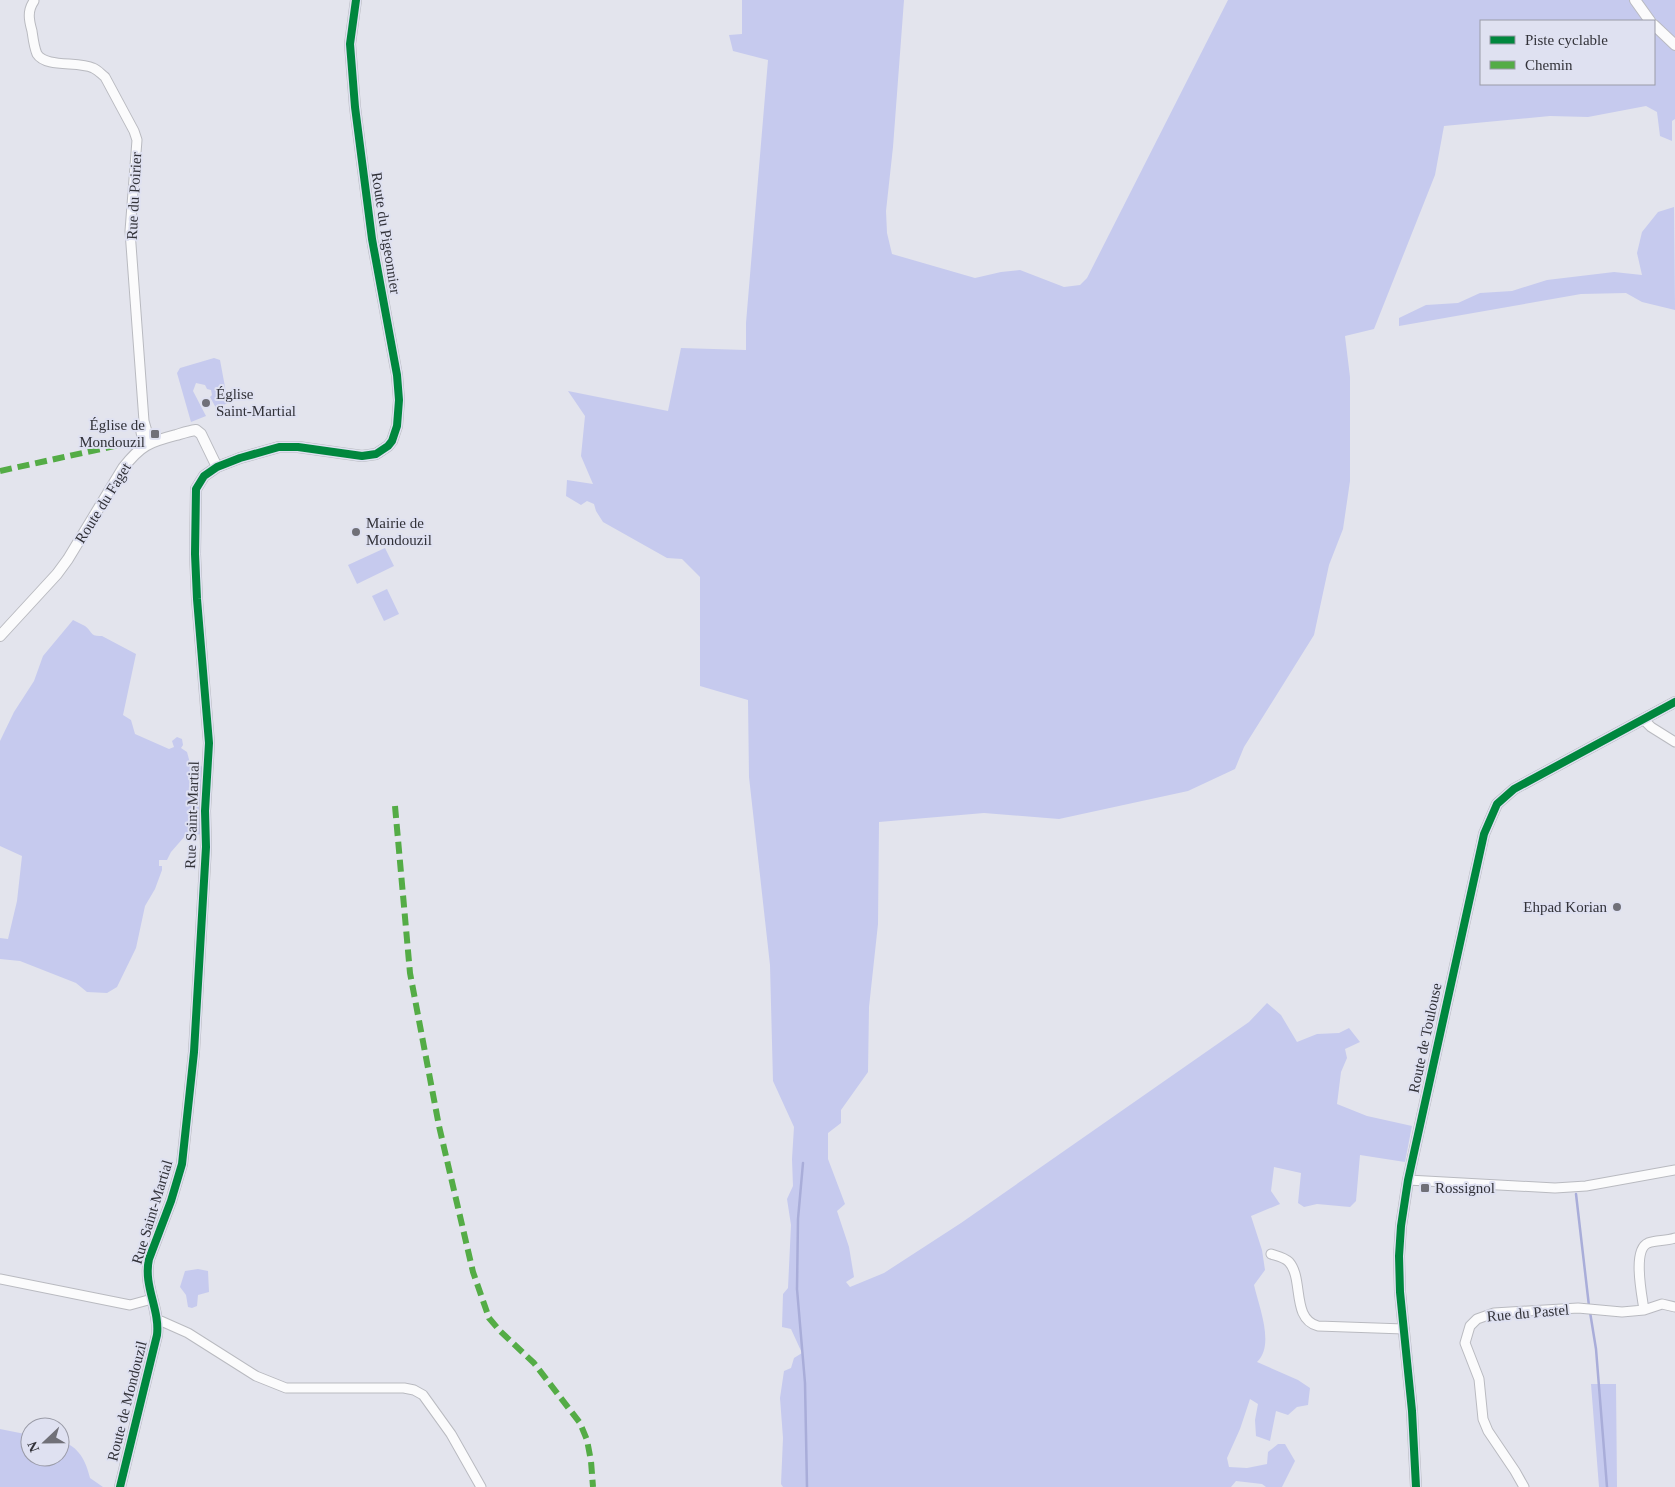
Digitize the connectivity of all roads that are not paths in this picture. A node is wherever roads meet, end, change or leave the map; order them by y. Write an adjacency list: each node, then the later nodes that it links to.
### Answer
1 (356, 0): 8 (street, Route du Pigeonnier)
2 (1635, 0): 4 (street)
3 (34, 1): 7 (street, Rue du Poirier)
4 (1649, 20)
5 (1655, 26): 6 (street)
6 (1675, 44)
7 (147, 444): 9 (street, Route du Faget); 10 (street, Route du Faget)
8 (369, 456): 9 (street, Rue Saint-Martial)
9 (217, 468): 19 (street, Rue Saint-Martial)
10 (0, 636)
11 (1675, 702): 12 (street, Route de Toulouse)
12 (1644, 720): 13 (street); 15 (street, Route de Toulouse)
13 (1675, 742)
14 (1675, 1170): 15 (street)
15 (1408, 1180): 23 (street, Route de Toulouse)
16 (1675, 1238): 21 (street)
17 (1271, 1254): 23 (street)
18 (0, 1279): 19 (street)
19 (152, 1299): 22 (street, Rue Saint-Martial)
20 (1675, 1307): 21 (street, Rue du Pastel)
21 (1644, 1310): 27 (street, Rue du Pastel)
22 (157, 1321): 24 (street, Route de Mondouzil); 25 (street)
23 (1404, 1330): 26 (street, Route de Toulouse)
24 (120, 1487)
25 (481, 1487)
26 (1416, 1487)
27 (1524, 1487)

